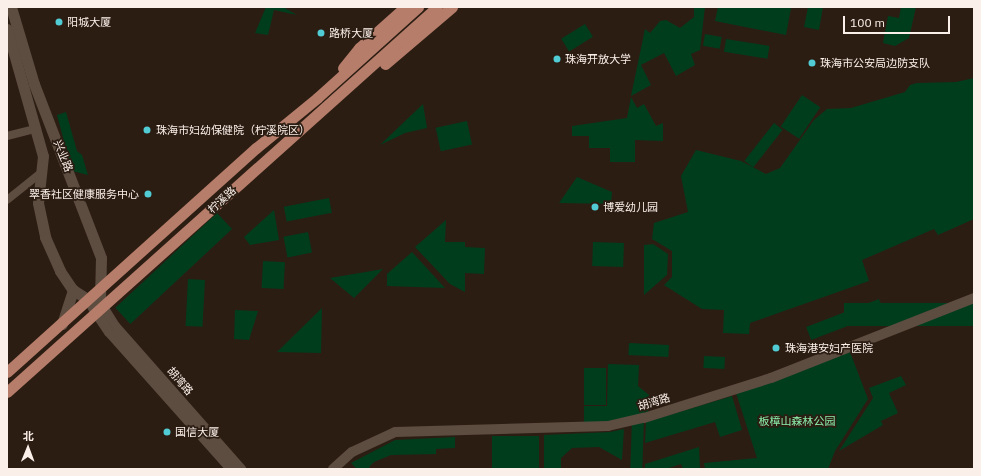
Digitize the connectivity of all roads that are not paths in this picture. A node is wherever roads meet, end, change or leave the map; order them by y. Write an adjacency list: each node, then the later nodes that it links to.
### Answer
1 (11, 7): 16 (main road, 兴业路)
2 (405, 7): 7 (main road)
3 (418, 7): 7 (main road, 柠溪路)
4 (437, 7): 8 (main road, 柠溪路)
5 (452, 7): 8 (main road)
6 (7, 29): 9 (main road, 兴业路)
7 (317, 98): 13 (main road, 柠溪路)
8 (332, 104): 14 (main road, 柠溪路)
9 (36, 129): 10 (street); 11 (main road, 兴业路)
10 (7, 136)
11 (42, 172): 12 (street); 17 (main road, 兴业路)
12 (7, 200)
13 (162, 234): 14 (main road); 15 (main road, 柠溪路)
14 (172, 245): 21 (main road, 柠溪路)
15 (137, 256): 16 (main road); 18 (main road, 柠溪路)
16 (103, 269): 18 (main road, 兴业路)
17 (73, 290): 20 (main road, 兴业路); 22 (main road)
18 (100, 290): 20 (main road, 柠溪路); 21 (main road, 兴业路)
19 (974, 298): 29 (street, 胡湾路)
20 (89, 300): 21 (main road, 兴业路); 22 (main road, 柠溪路)
21 (100, 310): 24 (main road, 柠溪路); 27 (street, 胡湾路); 28 (street, 胡湾路)
22 (62, 324): 23 (main road, 柠溪路)
23 (23, 358): 24 (main road); 25 (main road, 柠溪路)
24 (32, 369): 26 (main road, 柠溪路)
25 (7, 372)
26 (7, 392)
27 (231, 469)
28 (241, 469)
29 (333, 469)

